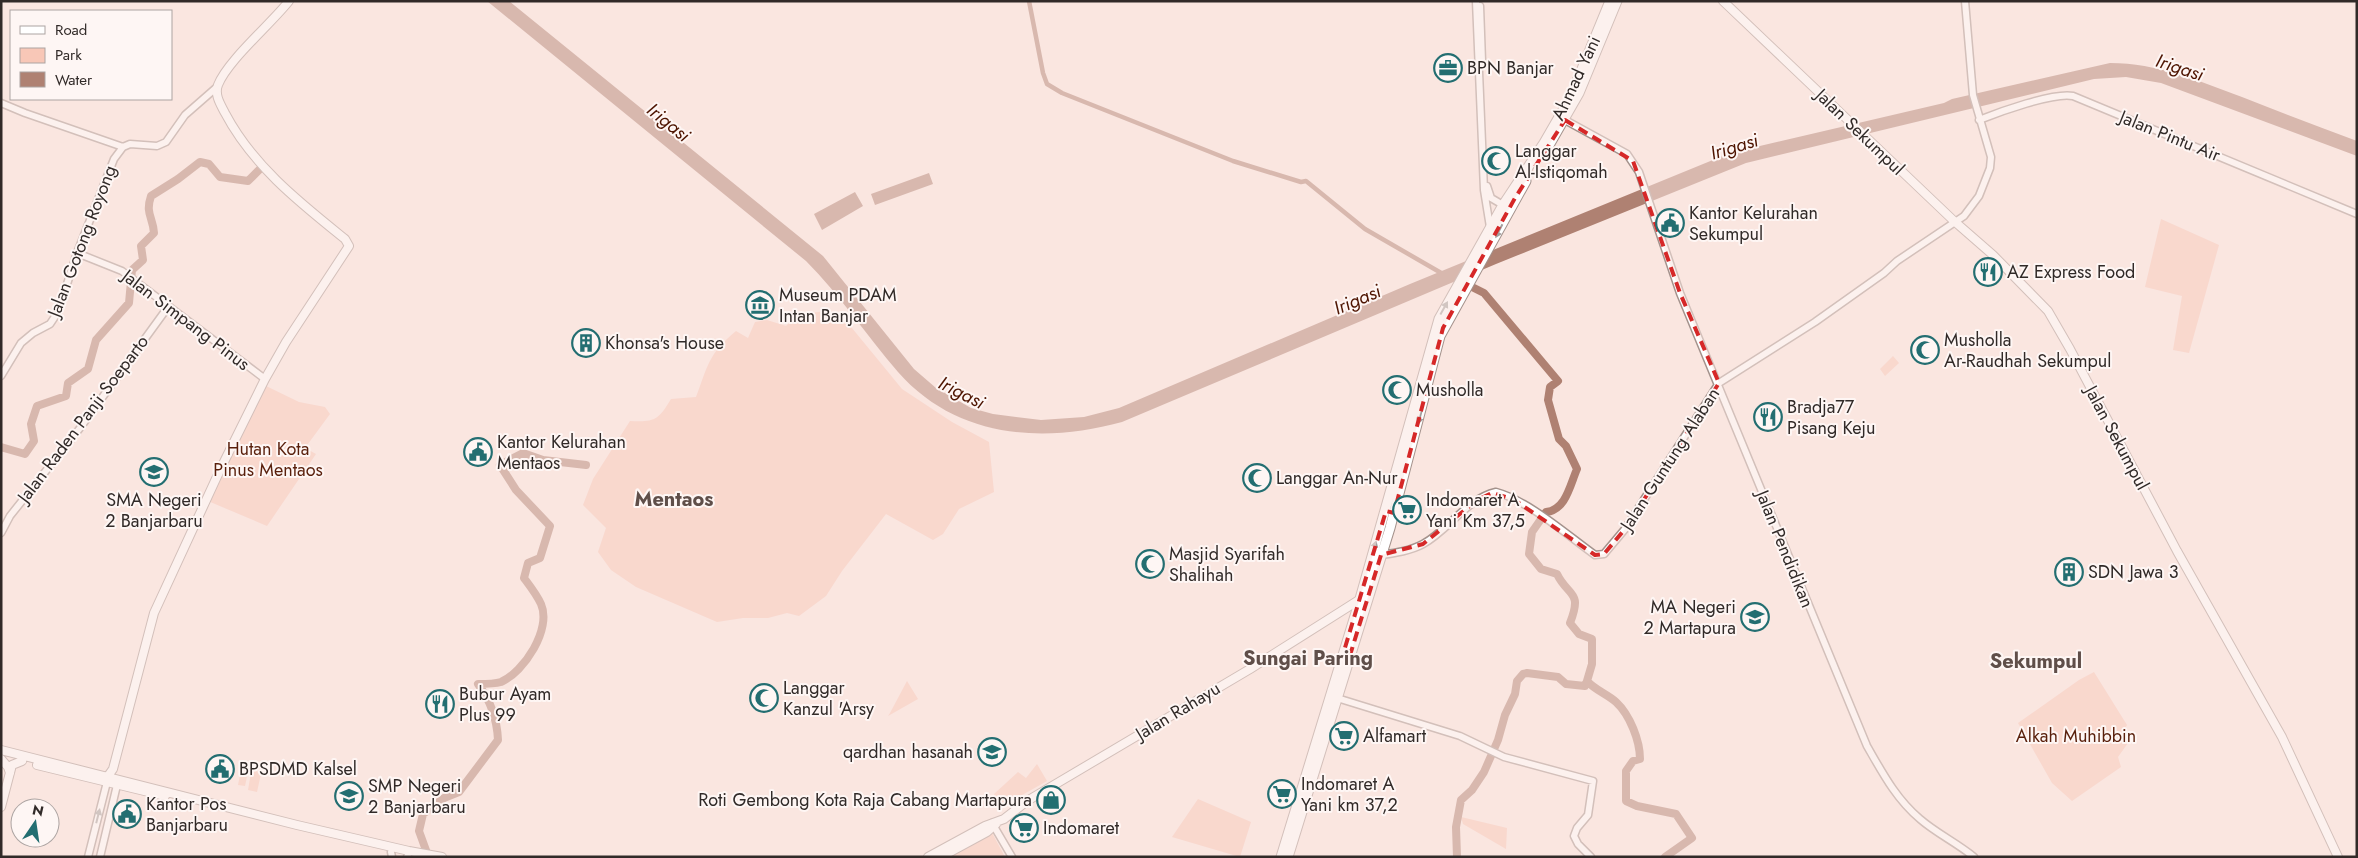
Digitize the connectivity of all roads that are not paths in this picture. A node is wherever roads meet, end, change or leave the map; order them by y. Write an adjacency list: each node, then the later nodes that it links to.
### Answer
1 (289, 1): 9 (main road)
2 (1476, 1): 8 (street)
3 (1480, 1): 8 (street)
4 (1610, 1): 14 (highway, Ahmad Yani)
5 (1617, 1): 12 (highway)
6 (1723, 1): 19 (main road, Jalan Sekumpul)
7 (1965, 1): 11 (street, Jalan Guntung Alaban)
8 (1479, 36): 16 (street)
9 (217, 87): 13 (street); 24 (main road)
10 (1, 103): 13 (street)
11 (1979, 117): 18 (street, Jalan Pintu Air); 19 (street, Jalan Guntung Alaban)
12 (1565, 120): 14 (highway); 25 (street, Jalan Pendidikan)
13 (123, 147): 21 (street, Jalan Gotong Royong)
14 (1538, 158): 15 (highway, Ahmad Yani)
15 (1531, 168): 17 (highway, Ahmad Yani); 26 (highway, one-way to 26)
16 (1485, 170): 17 (street); 20 (street)
17 (1503, 205): 20 (highway, Ahmad Yani)
18 (2357, 214)
19 (1954, 222): 25 (street, Jalan Guntung Alaban); 55 (main road, Jalan Sekumpul)
20 (1490, 227): 26 (highway, Ahmad Yani, one-way to 20)
21 (77, 253): 22 (street, Jalan Simpang Pinus); 23 (street, Jalan Gotong Royong)
22 (168, 307): 24 (street, Jalan Simpang Pinus); 28 (street, Jalan Raden Panji Soeparto)
23 (1, 376)
24 (265, 379): 39 (main road)
25 (1719, 383): 29 (street, Jalan Guntung Alaban); 45 (street, Jalan Pendidikan)
26 (1394, 496): 27 (highway)
27 (1390, 512): 29 (highway); 30 (highway, one-way to 27)
28 (1, 533)
29 (1381, 555): 31 (highway)
30 (1360, 600): 31 (highway); 42 (main road, Jalan Rahayu)
31 (1348, 652): 32 (highway)
32 (1344, 665): 33 (highway); 52 (highway)
33 (1337, 698): 53 (highway); 54 (street)
34 (1, 750): 37 (main road)
35 (1, 755): 37 (main road)
36 (1, 759): 38 (main road)
37 (25, 759): 38 (main road); 39 (main road)
38 (10, 773): 40 (main road)
39 (111, 778): 41 (main road); 46 (street, one-way to 39); 47 (street)
40 (1, 807)
41 (261, 819): 43 (main road); 48 (main road)
42 (994, 824): 49 (main road); 50 (main road); 51 (street)
43 (392, 854): 44 (main road)
44 (410, 856)
45 (1972, 856)
46 (88, 857)
47 (100, 857)
48 (442, 857)
49 (928, 857)
50 (941, 857)
51 (1012, 857)
52 (1280, 857)
53 (1288, 857)
54 (1591, 857)
55 (2338, 857)

